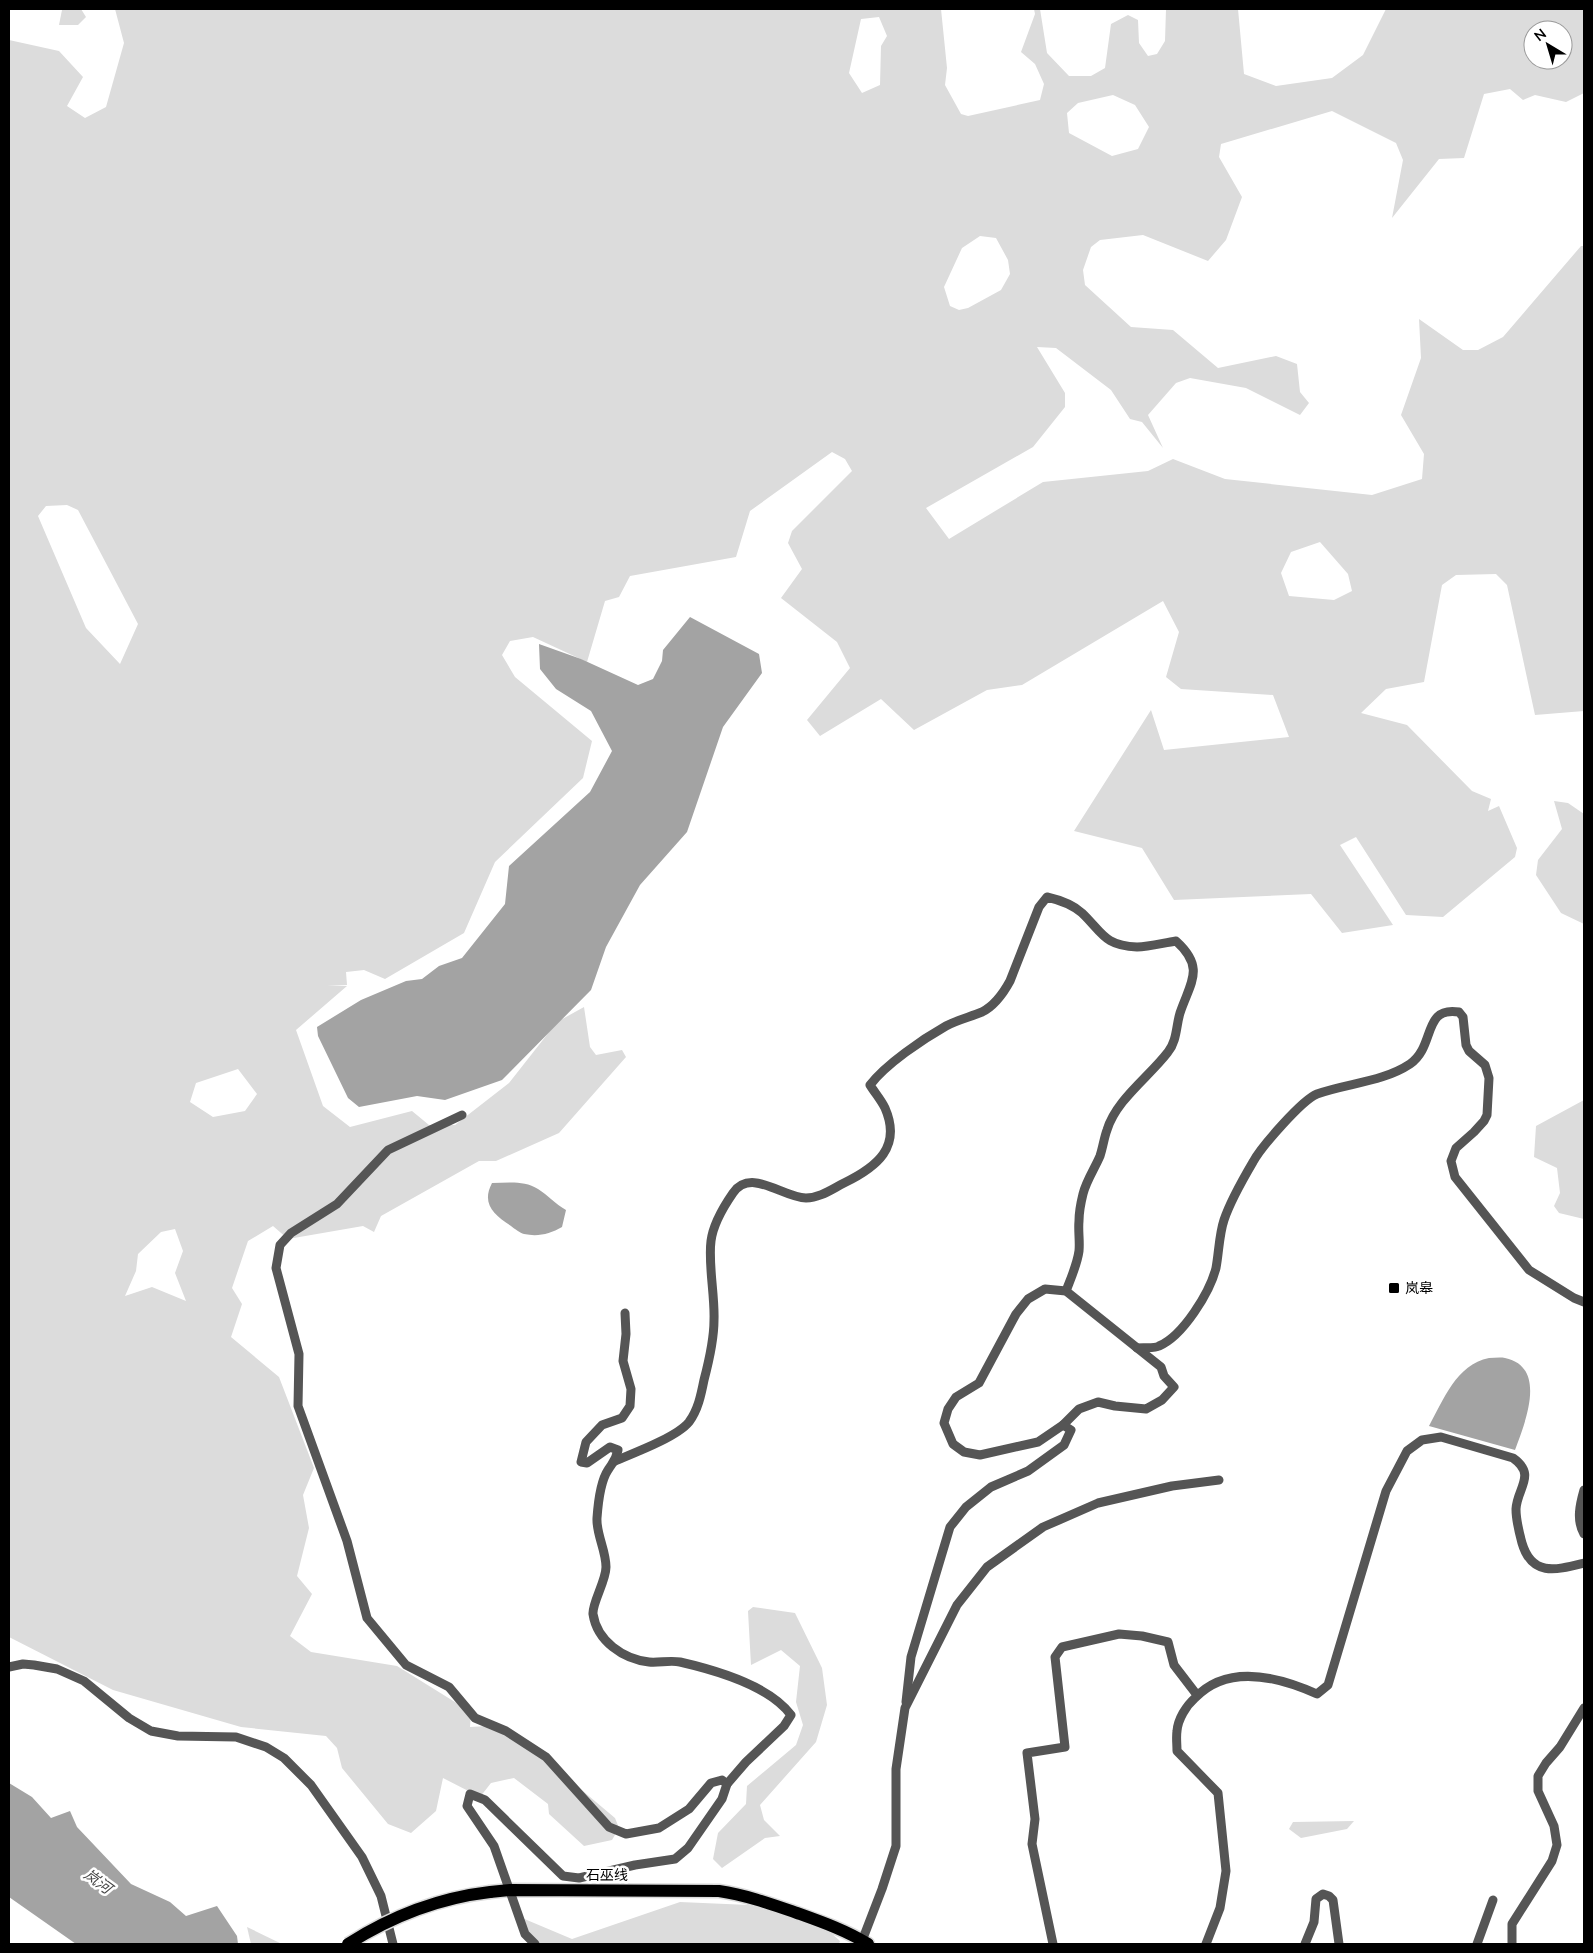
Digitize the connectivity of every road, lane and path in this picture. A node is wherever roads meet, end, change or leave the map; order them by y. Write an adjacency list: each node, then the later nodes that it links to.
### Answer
1 (462, 1115): 16 (street)
2 (1066, 1291): 5 (street); 6 (street); 7 (street)
3 (1584, 1302): 5 (street)
4 (625, 1313): 7 (street)
5 (1137, 1348): 6 (street)
6 (1063, 1425): 14 (street)
7 (615, 1461): 16 (street)
8 (1219, 1480): 14 (street)
9 (1584, 1490): 10 (street)
10 (1584, 1534)
11 (1584, 1563): 13 (street)
12 (9, 1667): 21 (street)
13 (1197, 1695): 23 (street); 24 (street)
14 (905, 1708): 19 (street)
15 (1584, 1708): 28 (street)
16 (727, 1784): 17 (street)
17 (510, 1890): 19 (highway, 石巫线); 20 (highway, 石巫线, bridge); 22 (street)
18 (1493, 1900): 27 (street)
19 (865, 1943)
20 (348, 1944)
21 (393, 1944)
22 (535, 1944)
23 (1053, 1944)
24 (1206, 1944)
25 (1305, 1944): 26 (street)
26 (1339, 1944)
27 (1477, 1944)
28 (1512, 1944)

